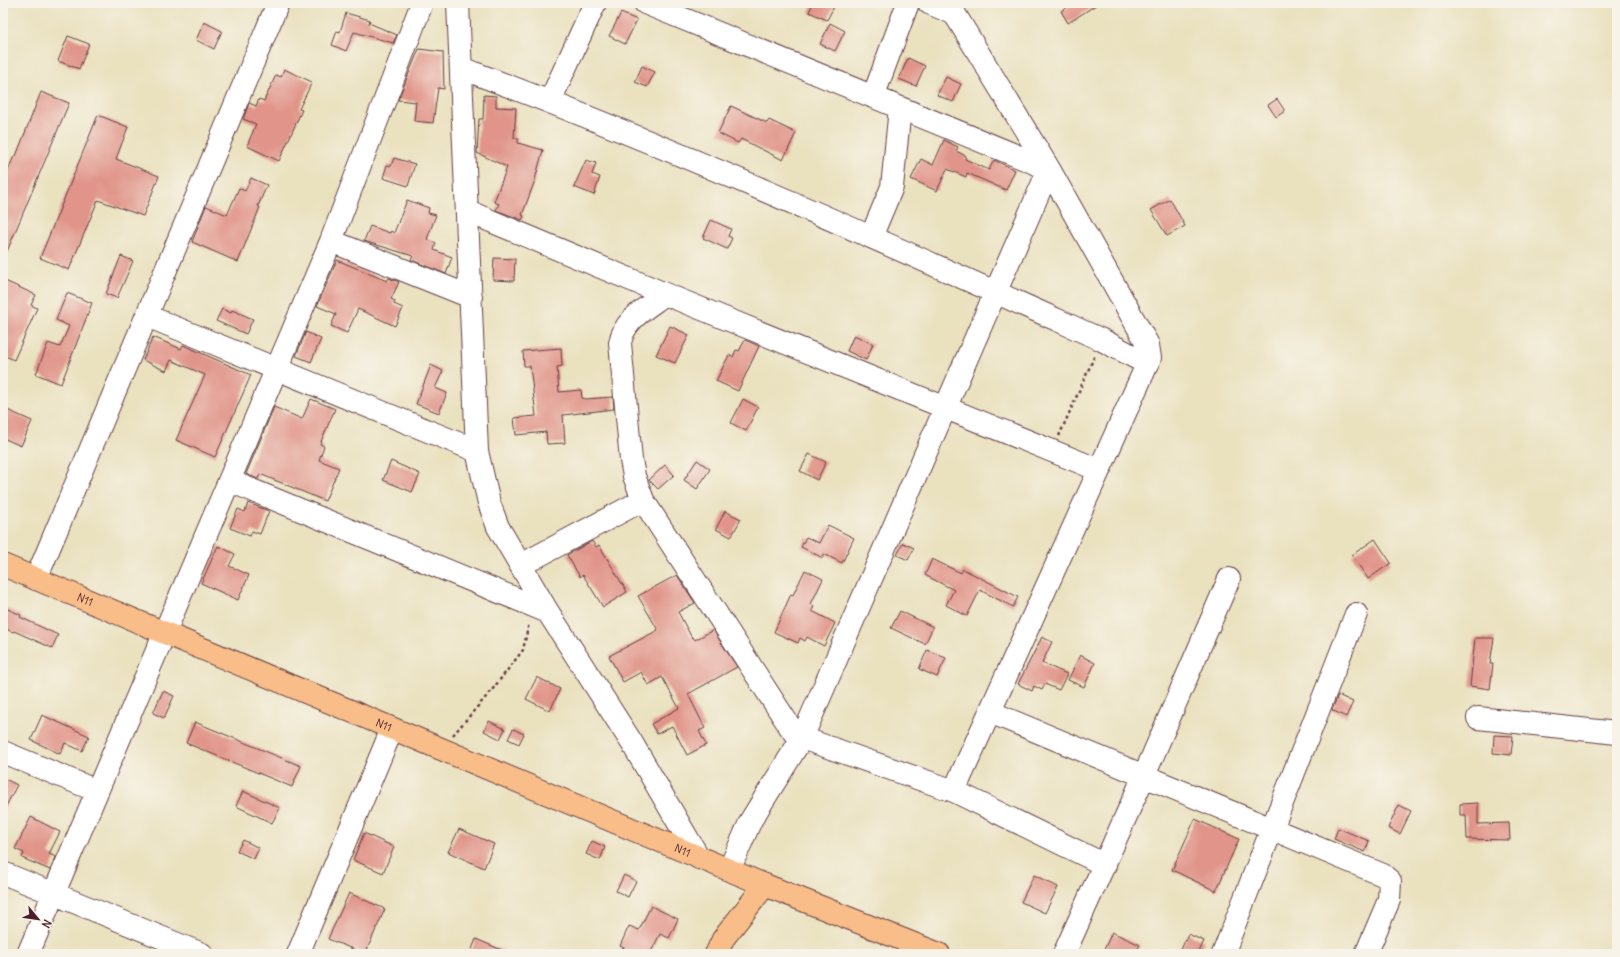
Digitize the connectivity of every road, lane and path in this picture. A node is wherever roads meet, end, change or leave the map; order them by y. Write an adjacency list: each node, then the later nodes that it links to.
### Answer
1 (278, 3): 20 (street)
2 (422, 3): 16 (street)
3 (458, 3): 9 (street)
4 (595, 3): 11 (street)
5 (645, 3): 10 (street)
6 (908, 3): 10 (street)
7 (929, 3): 8 (street)
8 (952, 9): 13 (street)
9 (460, 68): 11 (street); 14 (street)
10 (873, 97): 12 (street)
11 (550, 101): 15 (street)
12 (900, 108): 13 (street); 15 (street)
13 (1049, 169): 17 (street); 22 (street)
14 (467, 211): 18 (street); 19 (street)
15 (871, 237): 17 (street)
16 (331, 241): 19 (street); 23 (street)
17 (996, 292): 21 (street); 24 (street)
18 (665, 294): 24 (street); 29 (street)
19 (471, 297): 25 (street)
20 (148, 316): 23 (street); 32 (street)
21 (1102, 340): 22 (street); 26 (path)
22 (1148, 364): 27 (street)
23 (278, 369): 25 (street); 28 (street)
24 (947, 407): 26 (street); 41 (street)
25 (478, 451): 31 (street)
26 (1052, 451): 27 (street)
27 (1099, 470): 37 (street)
28 (230, 481): 34 (street); 36 (street)
29 (643, 500): 31 (street); 41 (street)
30 (3, 565): 32 (main road, N11)
31 (521, 565): 34 (street)
32 (36, 579): 36 (main road, N11)
33 (1229, 579): 44 (street)
34 (540, 608): 42 (path); 48 (street)
35 (1356, 614): 47 (street)
36 (164, 632): 39 (main road, N11); 45 (street)
37 (990, 712): 44 (street); 46 (street)
38 (1478, 718): 40 (street)
39 (392, 729): 42 (main road, N11); 56 (street)
40 (1617, 734)
41 (802, 738): 46 (street); 50 (street)
42 (440, 749): 48 (main road, N11)
43 (3, 752): 45 (street)
44 (1144, 776): 47 (street); 49 (street)
45 (97, 791): 53 (street)
46 (954, 791): 49 (street)
47 (1272, 828): 60 (street); 61 (street)
48 (699, 858): 50 (main road, N11)
49 (1105, 865): 59 (street)
50 (729, 870): 52 (main road, N11)
51 (3, 873): 53 (street)
52 (765, 885): 57 (main road); 58 (main road, N11)
53 (53, 894): 54 (street); 55 (street)
54 (28, 954)
55 (202, 954)
56 (298, 954)
57 (716, 954)
58 (939, 954)
59 (1064, 954)
60 (1222, 954)
61 (1366, 954)

